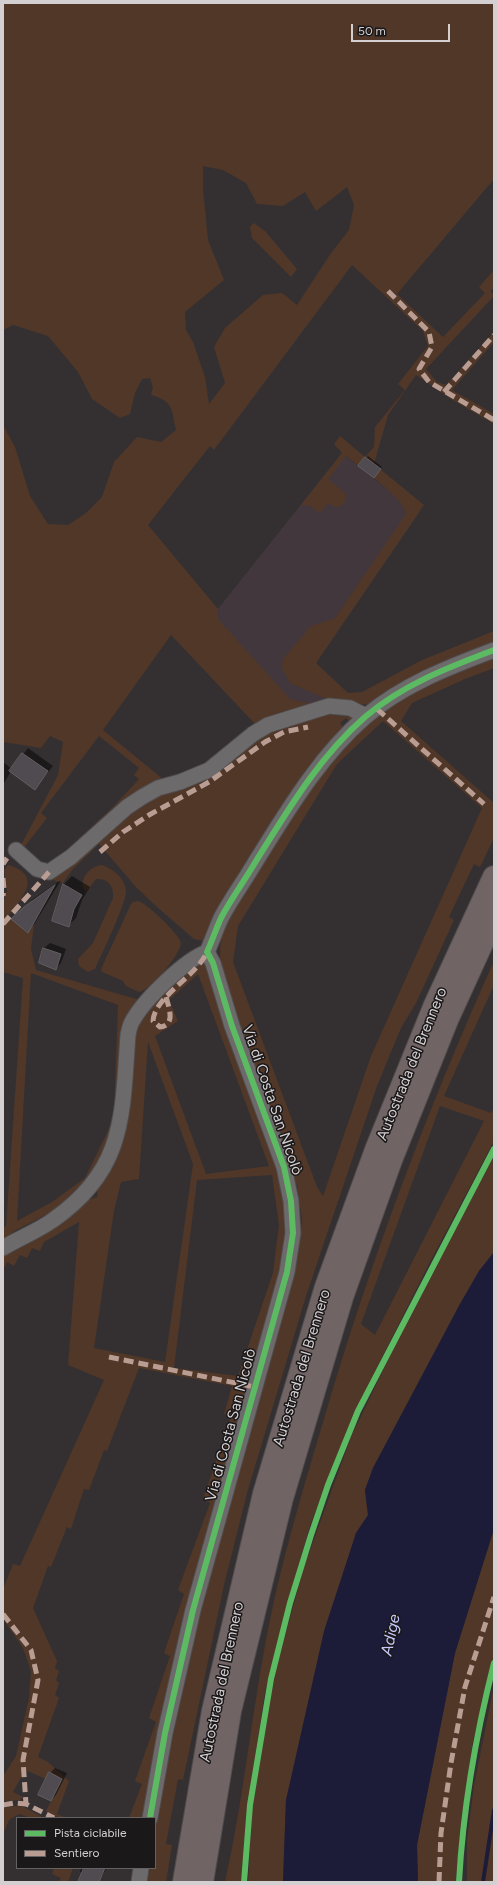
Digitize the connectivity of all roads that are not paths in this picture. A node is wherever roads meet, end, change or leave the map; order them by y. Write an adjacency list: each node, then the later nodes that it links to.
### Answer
1 (494, 650): 2 (street)
2 (366, 716): 3 (street); 6 (street)
3 (16, 850)
4 (494, 877): 11 (highway, Autostrada del Brennero)
5 (494, 917): 12 (highway, Autostrada del Brennero)
6 (207, 952): 7 (street); 8 (street, Via di Costa San Nicolò)
7 (3, 1248)
8 (150, 1817)
9 (140, 1869): 10 (street)
10 (138, 1882)
11 (184, 1882)
12 (202, 1882)

